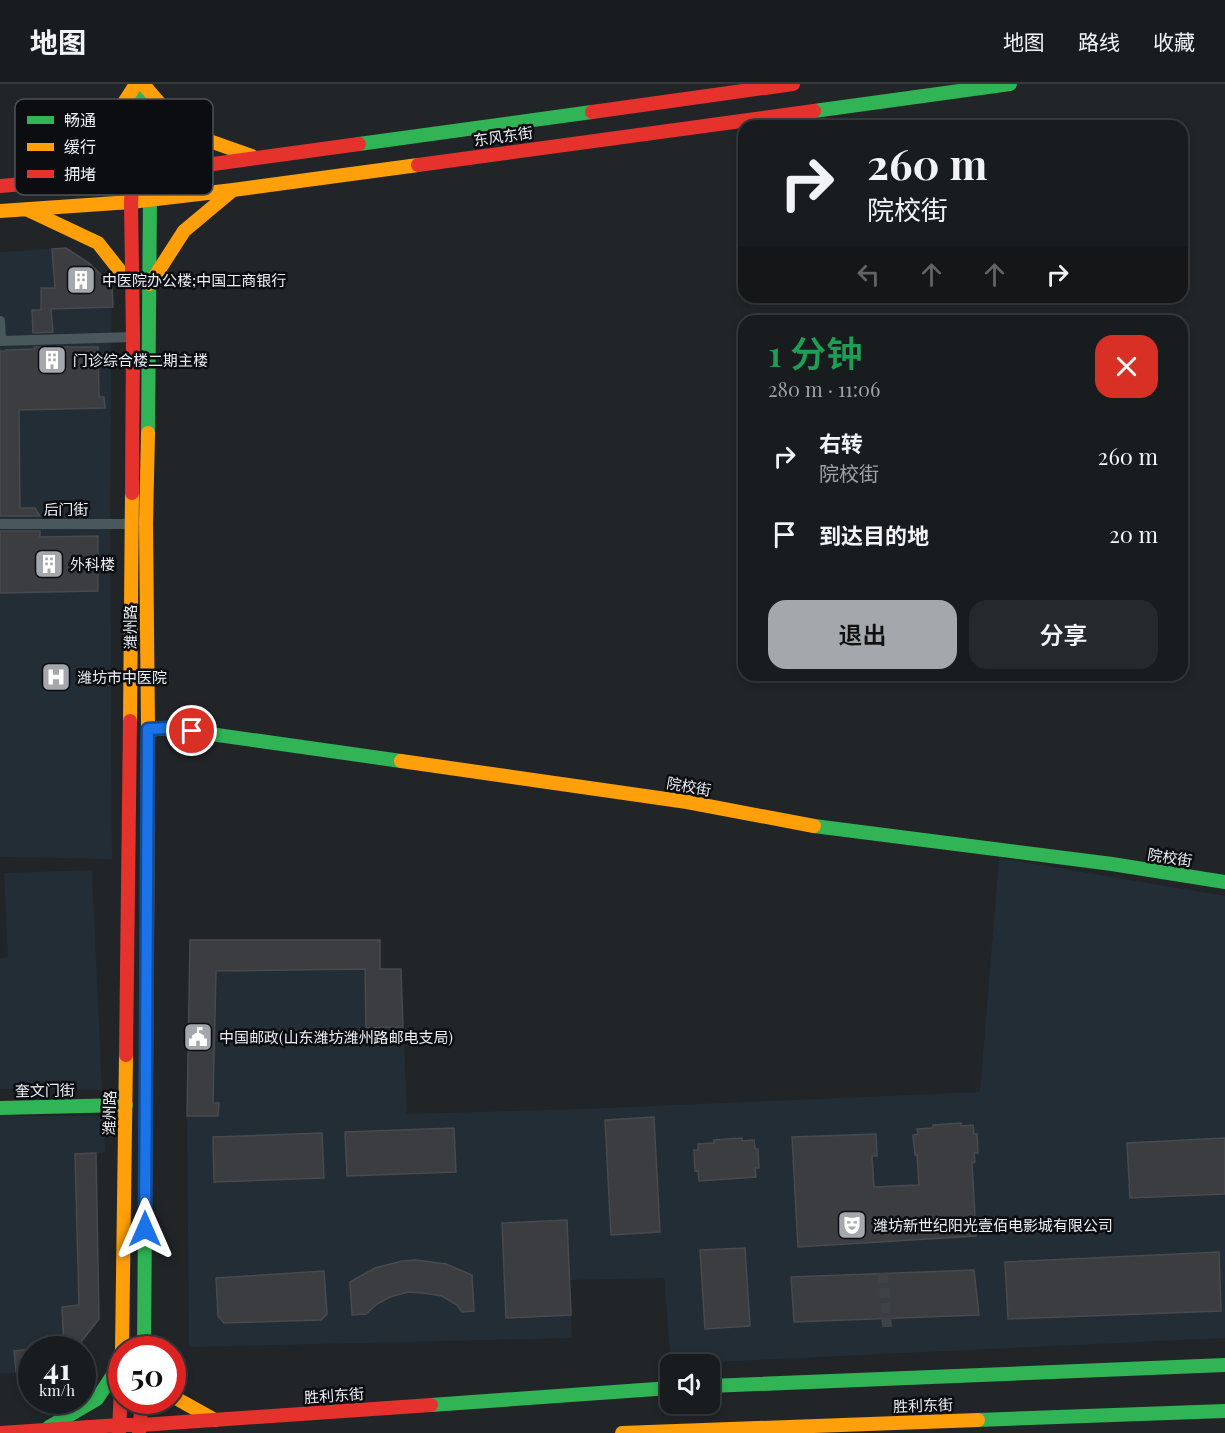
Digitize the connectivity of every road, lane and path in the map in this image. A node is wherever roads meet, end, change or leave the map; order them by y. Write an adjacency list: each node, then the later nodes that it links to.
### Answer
1 (140, 84): 4 (main road); 5 (main road, 潍州路); 6 (main road, 潍州路); 7 (main road)
2 (794, 84): 11 (main road, 东风东街)
3 (1010, 84): 8 (main road, 东风东街)
4 (129, 99)
5 (139, 99)
6 (142, 99)
7 (154, 99)
8 (746, 120)
9 (738, 121): 15 (main road, 东风东街)
10 (213, 142): 11 (main road)
11 (255, 157): 12 (main road, 东风东街)
12 (213, 163)
13 (15, 185): 14 (main road, 东风东街)
14 (0, 186)
15 (233, 190): 16 (main road, 东风东街); 24 (main road)
16 (213, 192)
17 (132, 195): 21 (main road, 潍州路)
18 (150, 195): 20 (main road, 潍州路)
19 (181, 195): 20 (main road, 东风东街)
20 (150, 198): 21 (main road, 东风东街); 24 (main road, 潍州路)
21 (131, 202): 22 (main road, 东风东街); 25 (main road, 潍州路)
22 (27, 209): 23 (main road, 东风东街); 25 (main road)
23 (0, 211)
24 (150, 284): 31 (main road, 潍州路)
25 (132, 286): 27 (main road, 潍州路)
26 (0, 321): 28 (street)
27 (133, 337): 28 (street); 30 (main road, 潍州路)
28 (1, 341)
29 (0, 524): 30 (street, 后门街)
30 (132, 524): 33 (main road, 潍州路)
31 (148, 729): 32 (main road, 院校街); 36 (main road, 潍州路)
32 (1225, 882)
33 (126, 1105): 34 (main road, 奎文门街); 35 (main road, 潍州路)
34 (0, 1108)
35 (122, 1336)
36 (144, 1336)
37 (1225, 1365): 39 (main road, 胜利东街)
38 (108, 1383): 48 (main road)
39 (720, 1386)
40 (660, 1389): 45 (main road, 胜利东街)
41 (186, 1404): 45 (main road)
42 (1225, 1411): 50 (main road, 胜利东街)
43 (120, 1414): 46 (main road)
44 (141, 1414): 47 (main road)
45 (216, 1420): 47 (main road, 胜利东街)
46 (119, 1429): 47 (main road, 胜利东街); 48 (main road, 胜利东街)
47 (140, 1429)
48 (45, 1430): 49 (main road, 胜利东街)
49 (0, 1433)
50 (622, 1433)

